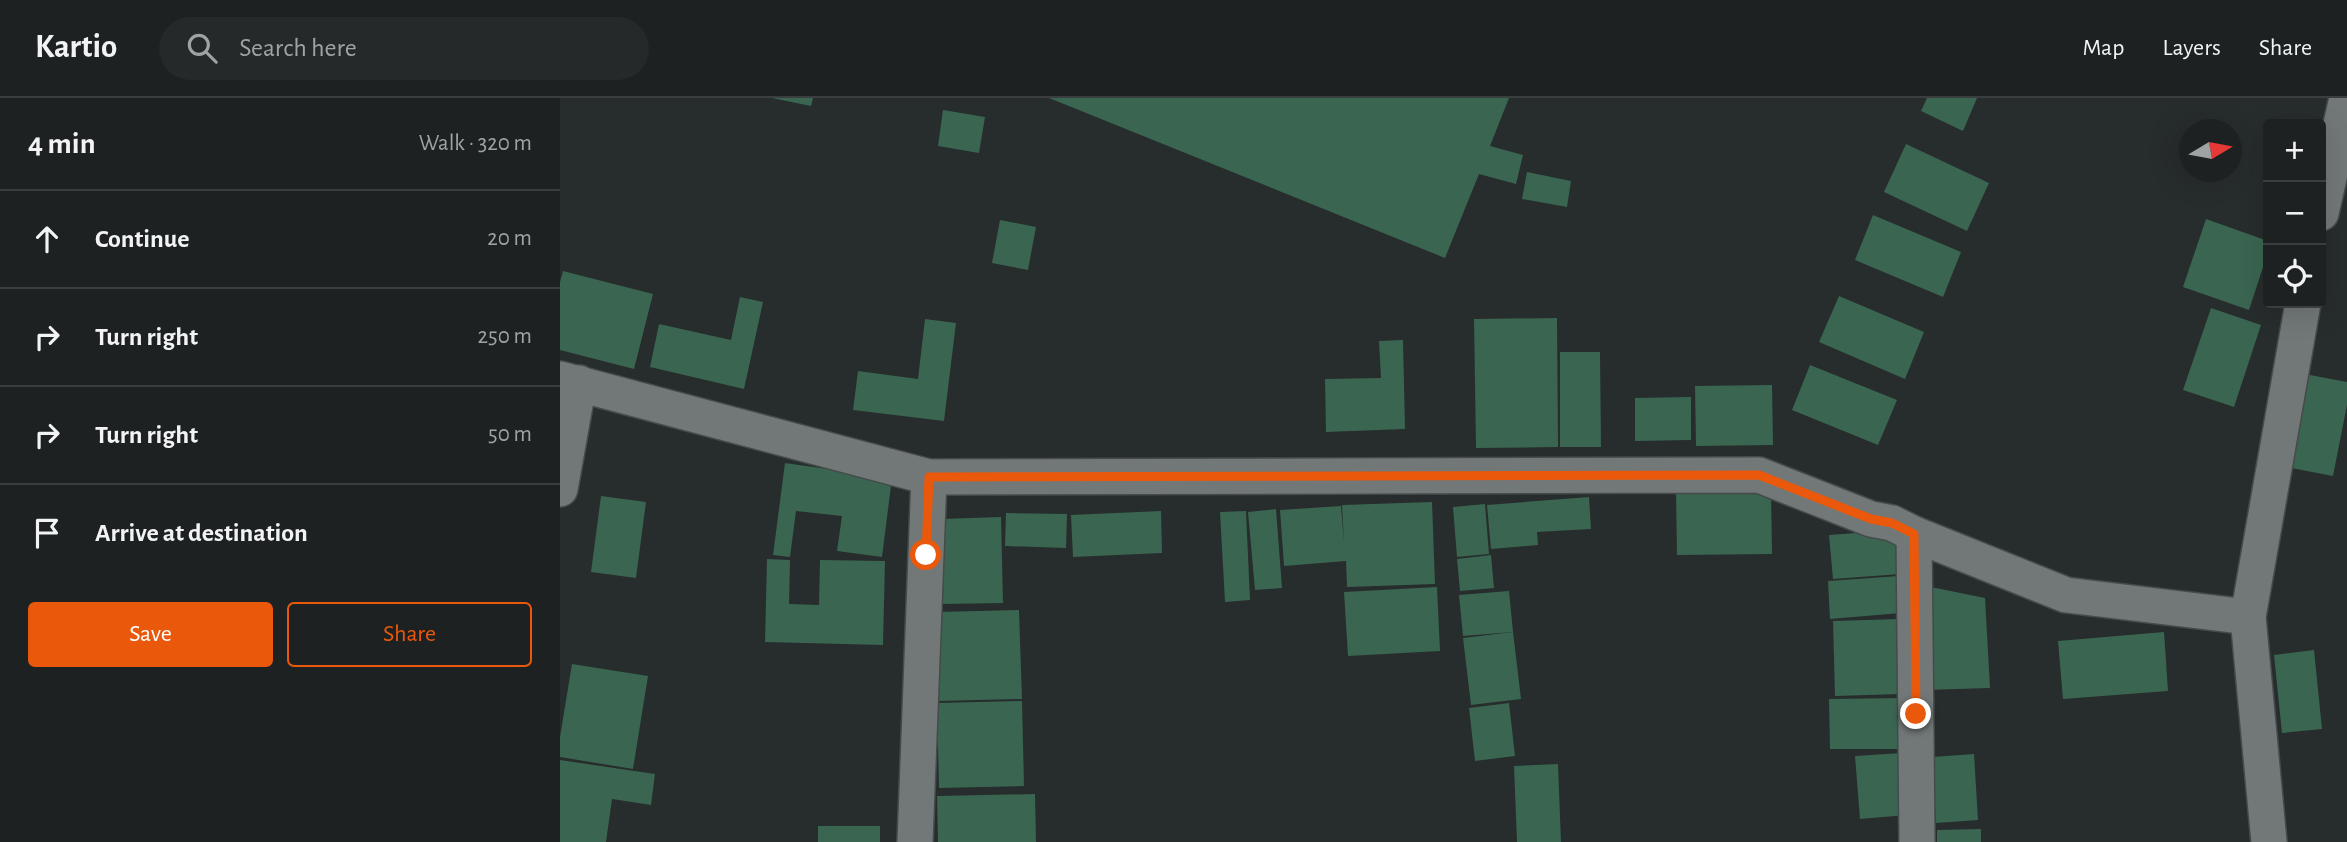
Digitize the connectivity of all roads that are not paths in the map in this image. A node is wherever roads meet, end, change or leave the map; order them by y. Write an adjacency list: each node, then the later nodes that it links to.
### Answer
1 (2347, 98): 2 (street)
2 (2326, 191)
3 (2302, 308): 8 (street)
4 (570, 381): 5 (street); 6 (street)
5 (929, 477): 7 (street); 9 (street)
6 (560, 489)
7 (1914, 534): 8 (street); 10 (street)
8 (2248, 617): 11 (street)
9 (915, 842)
10 (1917, 842)
11 (2269, 842)

